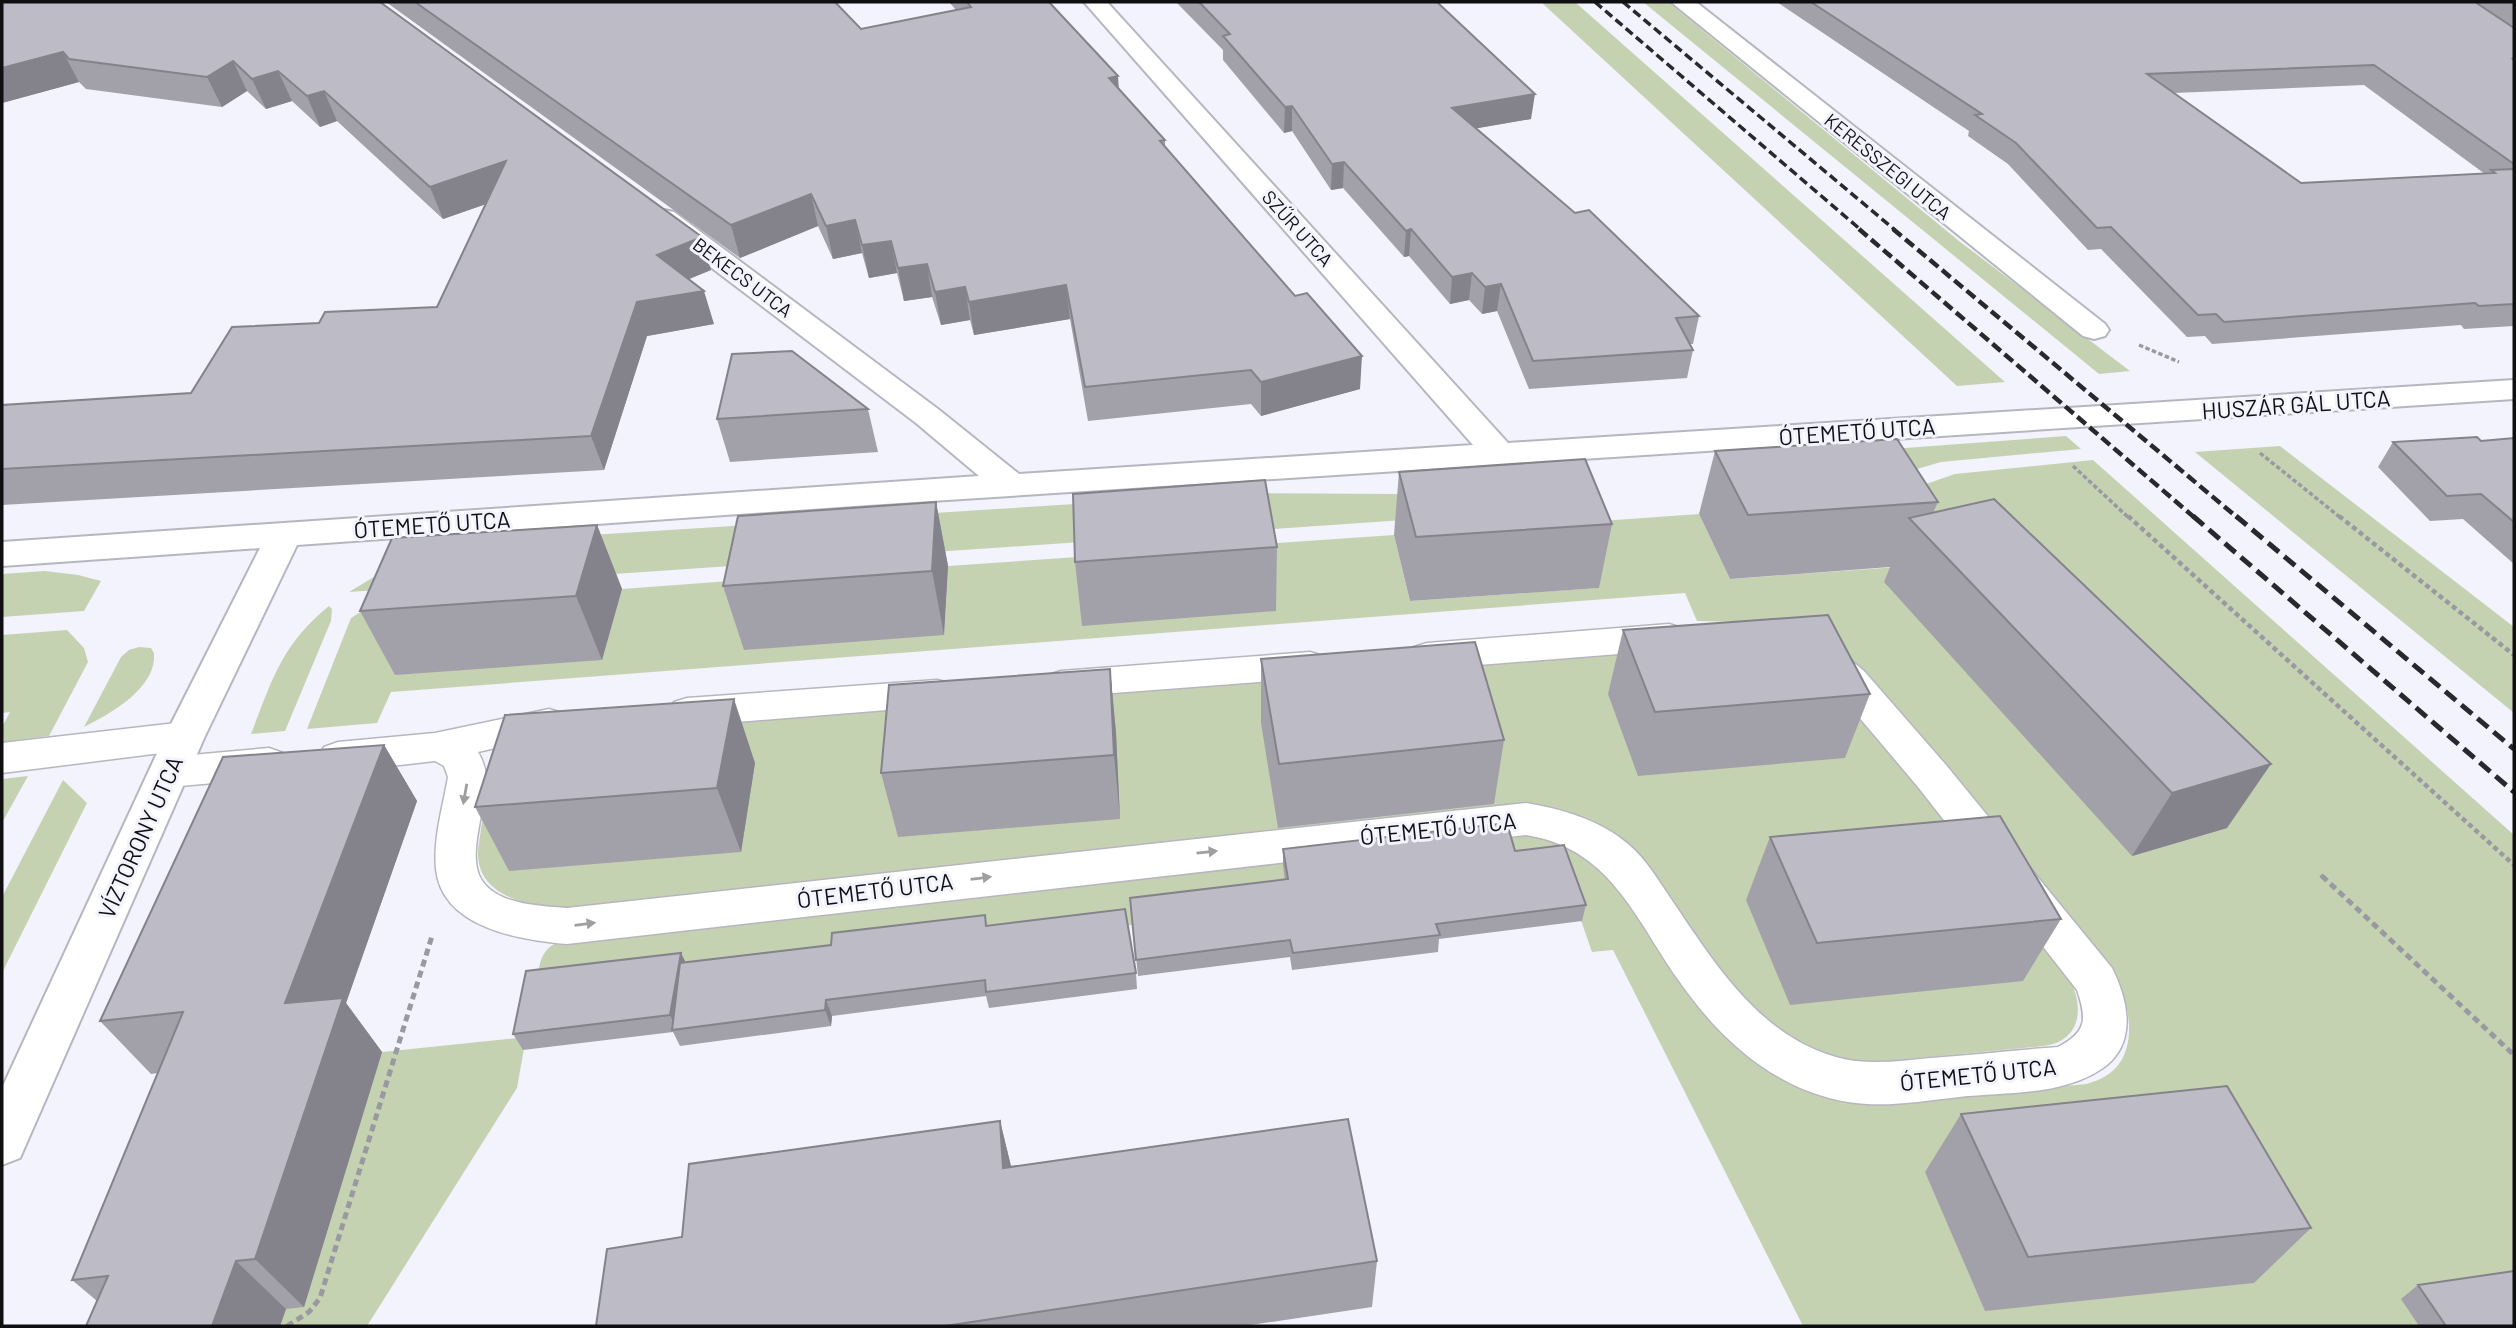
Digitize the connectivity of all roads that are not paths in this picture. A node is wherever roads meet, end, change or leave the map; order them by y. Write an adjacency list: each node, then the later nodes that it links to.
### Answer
1 (1095, 2): 7 (street, SZŰR UTCA)
2 (1682, 2): 4 (street, KERESSZEGI UTCA)
3 (646, 205): 8 (street, BEKECS UTCA)
4 (2094, 330)
5 (2514, 390): 6 (street, HUSZÁR GÁL UTCA)
6 (2077, 417): 7 (street, ÓTEMETŐ UTCA)
7 (1500, 455): 8 (street, ÓTEMETŐ UTCA)
8 (1011, 485): 9 (street, ÓTEMETŐ UTCA)
9 (284, 534): 10 (street, ÓTEMETŐ UTCA); 20 (street, VÍZTORONY UTCA)
10 (2, 554)
11 (1703, 634): 13 (lane)
12 (1799, 647): 19 (lane, ÓTEMETŐ UTCA, one-way to 12)
13 (1392, 658)
14 (1350, 662): 15 (lane)
15 (1026, 686)
16 (966, 691): 17 (lane)
17 (656, 714)
18 (581, 720): 19 (lane)
19 (435, 747): 20 (lane)
20 (177, 754): 21 (lane); 22 (street, VÍZTORONY UTCA)
21 (2, 758)
22 (2, 1142)

